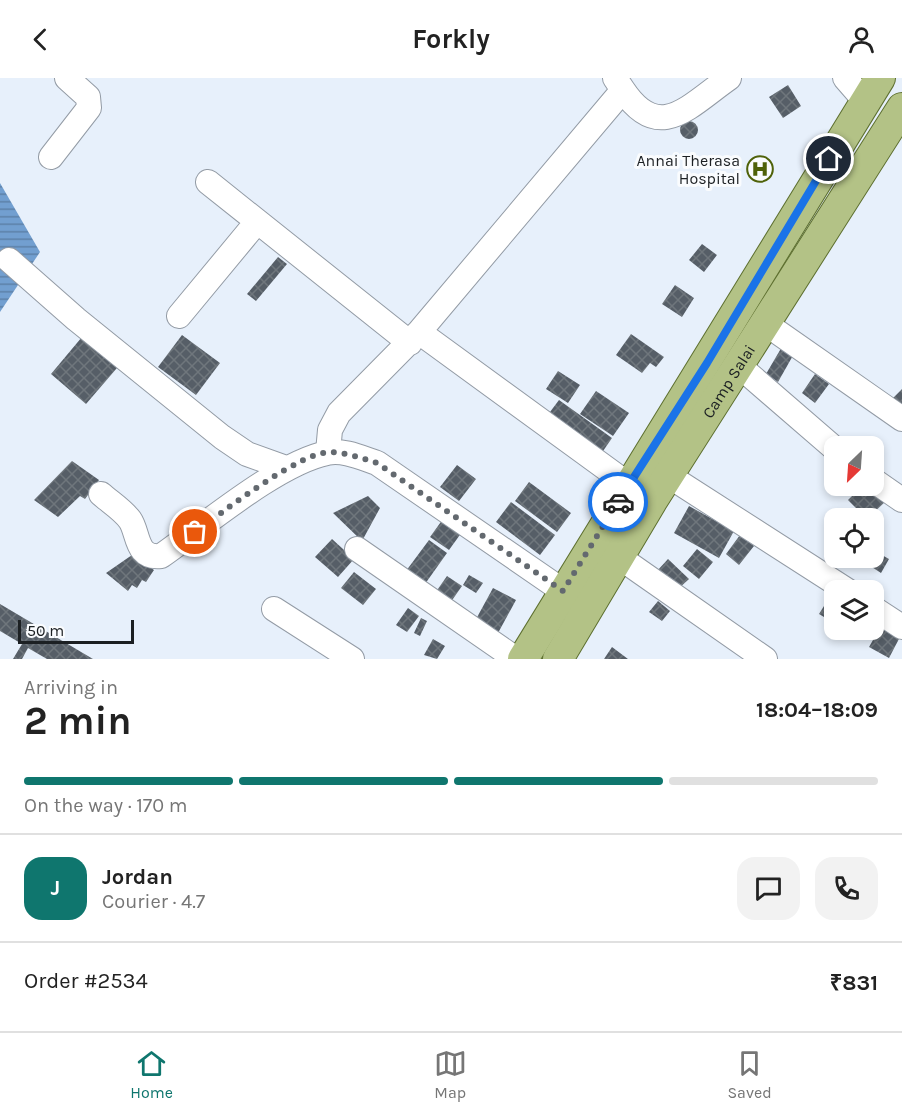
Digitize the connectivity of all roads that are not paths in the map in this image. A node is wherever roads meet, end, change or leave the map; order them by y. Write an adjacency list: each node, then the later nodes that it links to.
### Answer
1 (67, 78): 7 (street)
2 (729, 78): 4 (street)
3 (845, 78): 5 (street)
4 (619, 84): 13 (street)
5 (872, 90): 20 (main road, Camp Salai)
6 (902, 108): 12 (main road, Camp Salai)
7 (51, 157)
8 (208, 182): 9 (street)
9 (256, 223): 11 (street); 13 (street)
10 (9, 260): 18 (street)
11 (179, 316)
12 (766, 324): 14 (main road, Camp Salai); 15 (street)
13 (414, 338): 17 (street); 20 (street)
14 (738, 365): 16 (street); 19 (main road, Camp Salai)
15 (902, 419)
16 (824, 439)
17 (328, 452): 18 (street); 27 (street)
18 (286, 468): 22 (street)
19 (669, 476): 25 (main road, Camp Salai); 26 (street)
20 (629, 484): 27 (main road, Camp Salai)
21 (884, 488): 23 (street)
22 (100, 494)
23 (902, 500)
24 (357, 549): 32 (street)
25 (618, 557): 34 (main road, Camp Salai); 35 (street)
26 (831, 580)
27 (563, 591): 33 (main road, Camp Salai)
28 (274, 609): 31 (street)
29 (884, 615): 30 (street)
30 (902, 627)
31 (352, 659)
32 (516, 659)
33 (523, 659)
34 (558, 659)
35 (765, 659)

